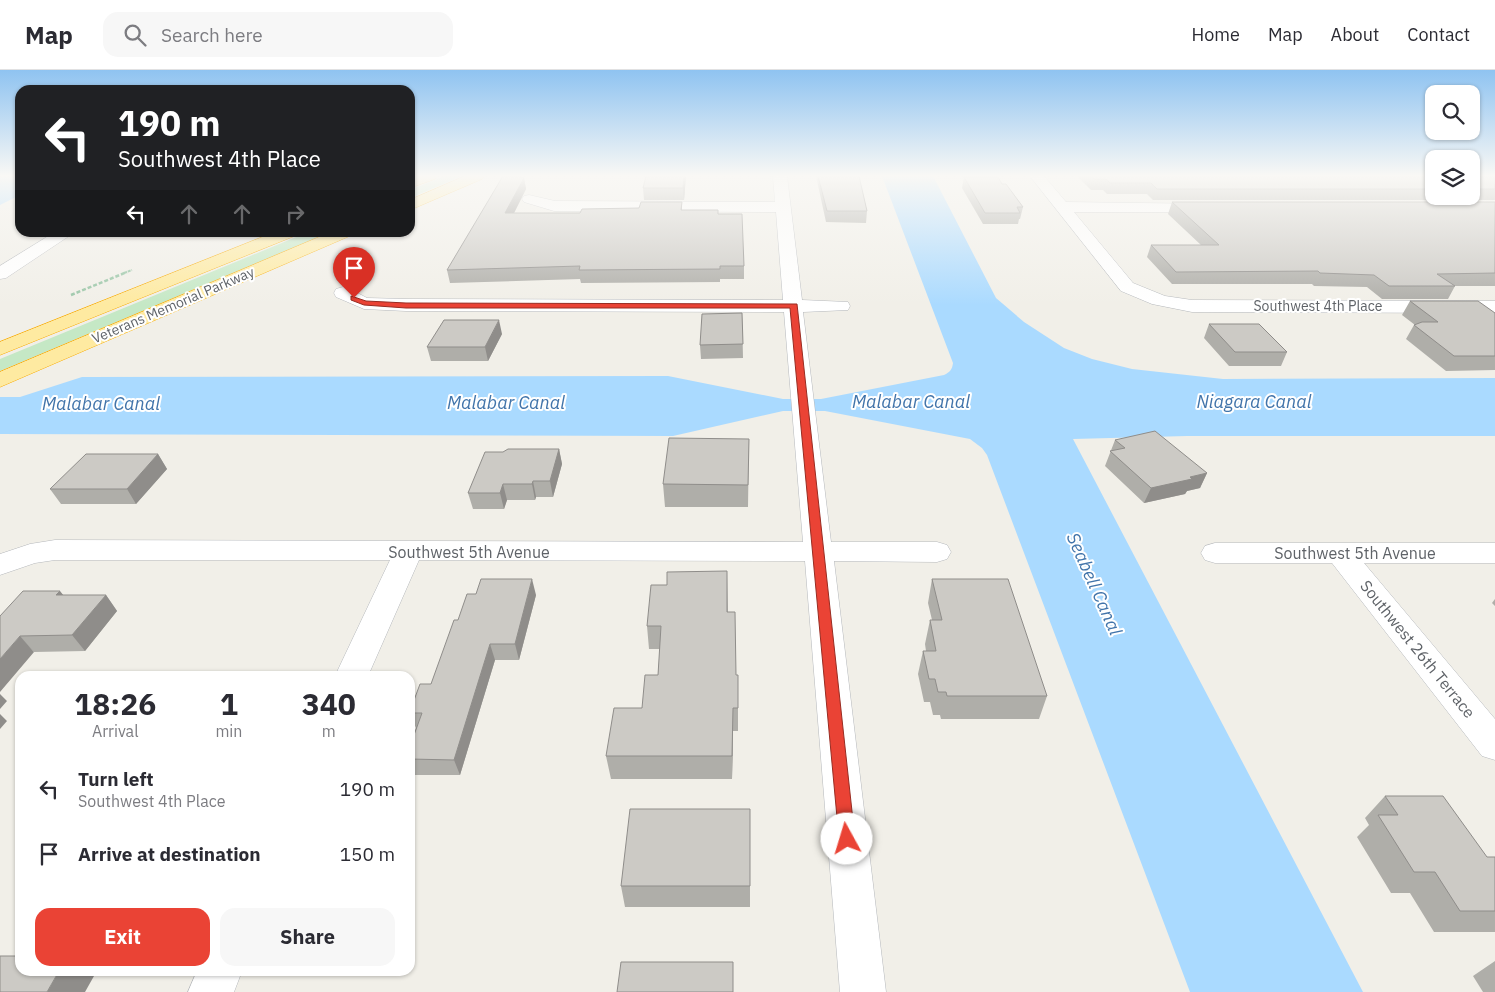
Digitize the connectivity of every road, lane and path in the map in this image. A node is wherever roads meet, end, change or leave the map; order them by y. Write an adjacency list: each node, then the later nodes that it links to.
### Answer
1 (784, 219): 8 (street)
2 (1072, 219): 10 (street, Southwest 4th Place)
3 (59, 237): 6 (street)
4 (279, 237): 11 (highway, Veterans Memorial Parkway)
5 (334, 237): 12 (highway, Veterans Memorial Parkway)
6 (0, 274)
7 (342, 293): 8 (street)
8 (794, 306): 9 (street); 16 (street)
9 (841, 306)
10 (1495, 307)
11 (0, 349)
12 (8, 376)
13 (409, 551): 16 (street, Southwest 5th Avenue); 19 (street, Southwest 5th Avenue); 20 (street)
14 (937, 552): 16 (street, Southwest 5th Avenue)
15 (1215, 552): 17 (street, Southwest 5th Avenue)
16 (818, 553): 24 (street)
17 (1340, 553): 18 (street, Southwest 5th Avenue); 21 (street, Southwest 26th Terrace)
18 (1495, 553)
19 (2, 564)
20 (354, 671)
21 (1495, 745)
22 (218, 976): 23 (street)
23 (210, 992)
24 (863, 992)

